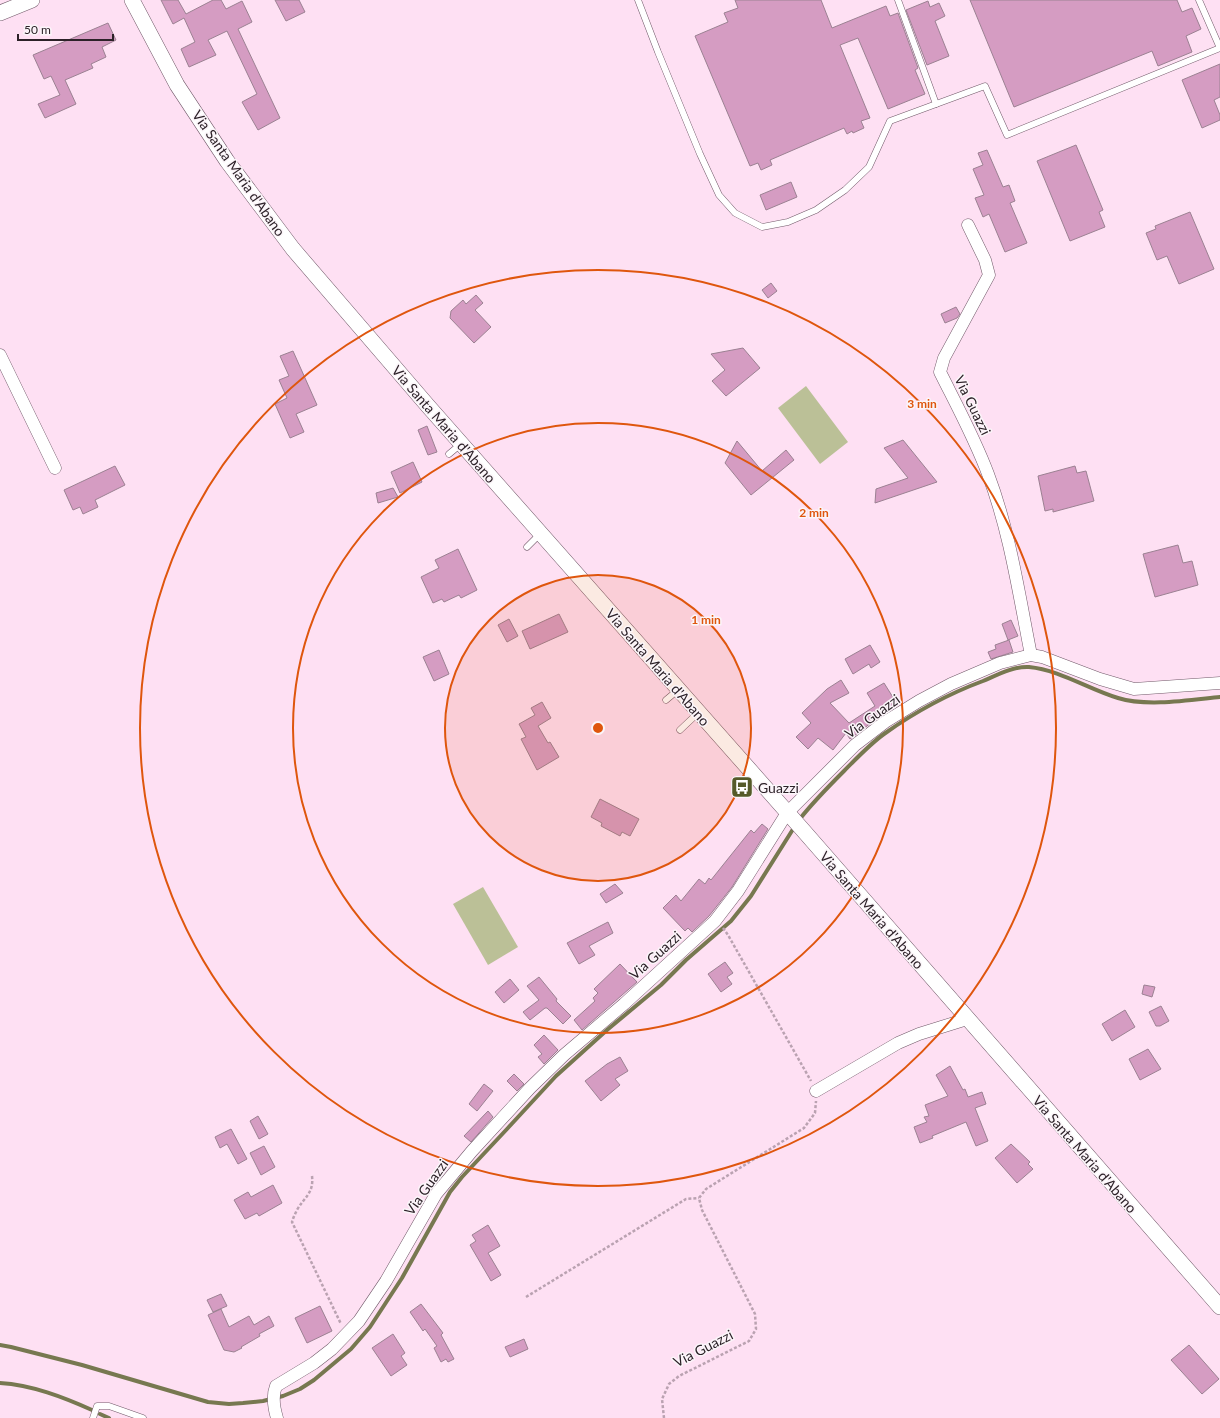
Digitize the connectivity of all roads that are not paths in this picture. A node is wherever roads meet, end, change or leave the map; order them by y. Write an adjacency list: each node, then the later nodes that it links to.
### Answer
1 (32, 0): 6 (street)
2 (132, 0): 10 (street, Via Santa Maria d'Abano)
3 (638, 0): 7 (lane)
4 (898, 0): 7 (lane)
5 (1199, 0): 7 (lane)
6 (0, 13)
7 (936, 104)
8 (968, 225): 15 (street, Via Guazzi)
9 (0, 355): 12 (street)
10 (461, 444): 11 (lane); 13 (street, Via Santa Maria d'Abano)
11 (449, 454)
12 (55, 468)
13 (540, 534): 14 (lane); 17 (street, Via Santa Maria d'Abano)
14 (527, 547)
15 (1031, 655): 16 (street, Via Guazzi); 21 (street, Via Guazzi)
16 (1220, 683)
17 (678, 690): 18 (lane); 19 (street, Via Santa Maria d'Abano)
18 (666, 700)
19 (698, 713): 20 (lane); 21 (street, Via Santa Maria d'Abano)
20 (680, 730)
21 (793, 820): 22 (street, Via Santa Maria d'Abano); 25 (street, Via Guazzi)
22 (967, 1019): 23 (street); 24 (street, Via Santa Maria d'Abano)
23 (816, 1091)
24 (1220, 1307)
25 (276, 1415)
26 (93, 1418): 27 (lane)
27 (143, 1418)

